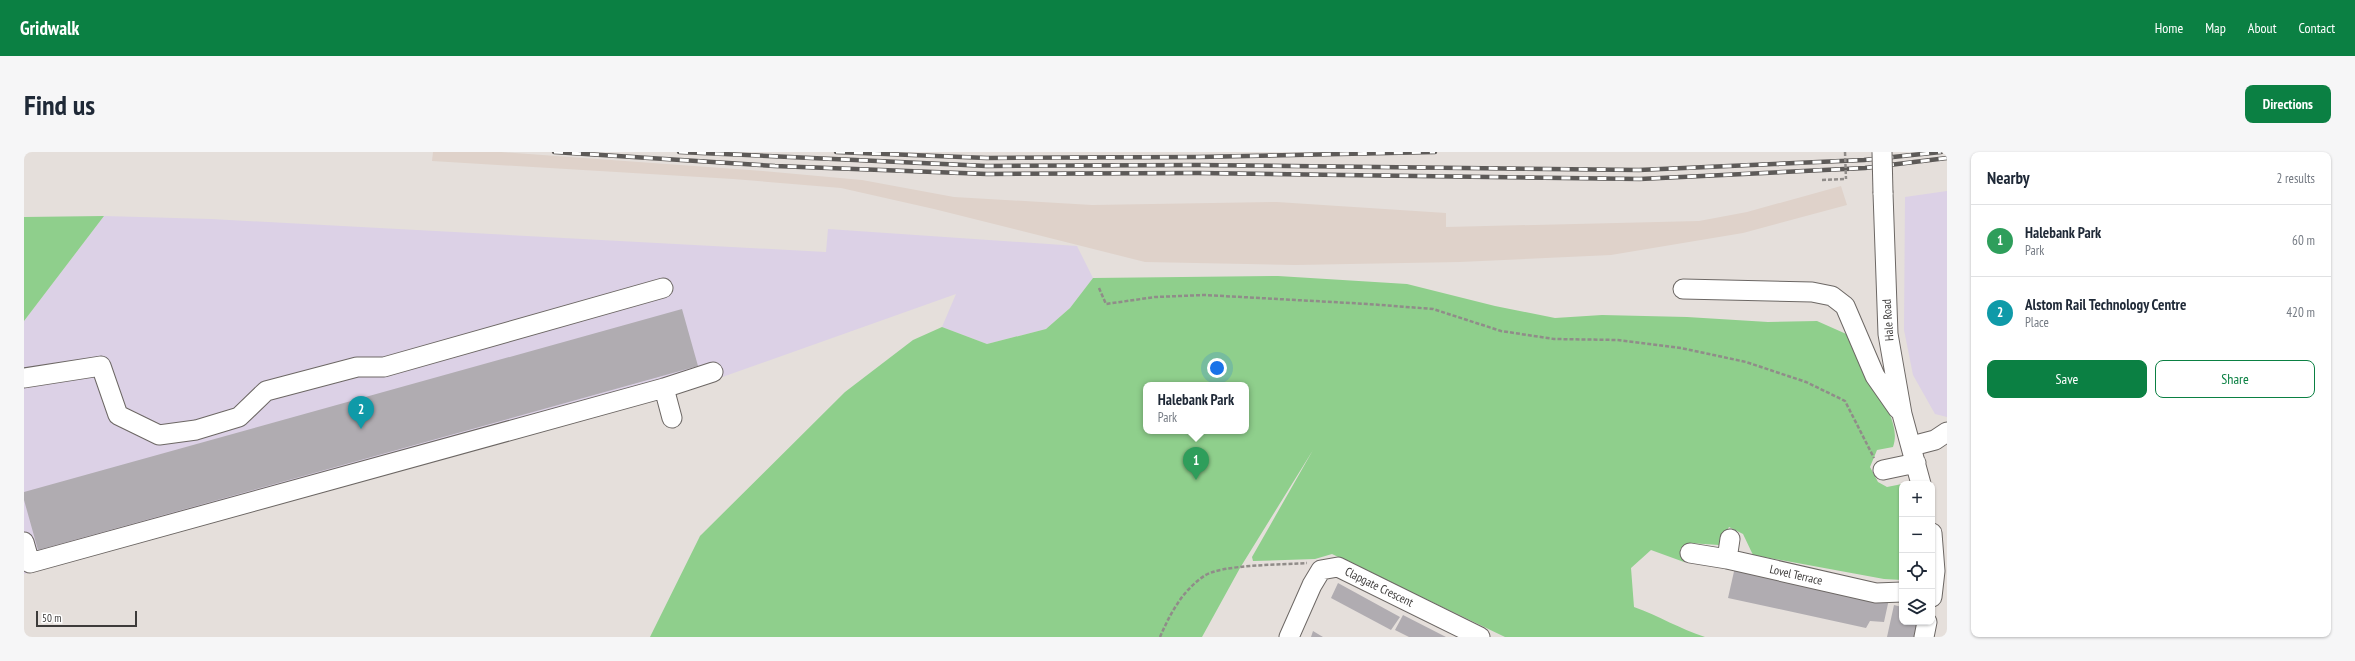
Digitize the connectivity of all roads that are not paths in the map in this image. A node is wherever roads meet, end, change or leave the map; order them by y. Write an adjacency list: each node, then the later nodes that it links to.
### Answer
1 (1882, 152): 7 (street, Hale Road, bridge)
2 (663, 288): 5 (street)
3 (1683, 289): 7 (street)
4 (713, 372): 6 (street)
5 (24, 378)
6 (664, 388): 8 (street); 14 (street)
7 (1902, 414): 10 (street, Hale Road)
8 (672, 418)
9 (1947, 432): 10 (street)
10 (1914, 454): 11 (street); 12 (street, Hale Road)
11 (1883, 470)
12 (1920, 481)
13 (1730, 539): 17 (street)
14 (24, 542)
15 (1690, 553): 17 (street, Lovel Terrace)
16 (1934, 553): 18 (street)
17 (1727, 559): 19 (street, Lovel Terrace)
18 (1933, 589)
19 (1899, 592)
20 (1926, 625): 23 (street)
21 (1289, 637): 22 (street, Clapgate Crescent)
22 (1480, 637)
23 (1924, 637)

